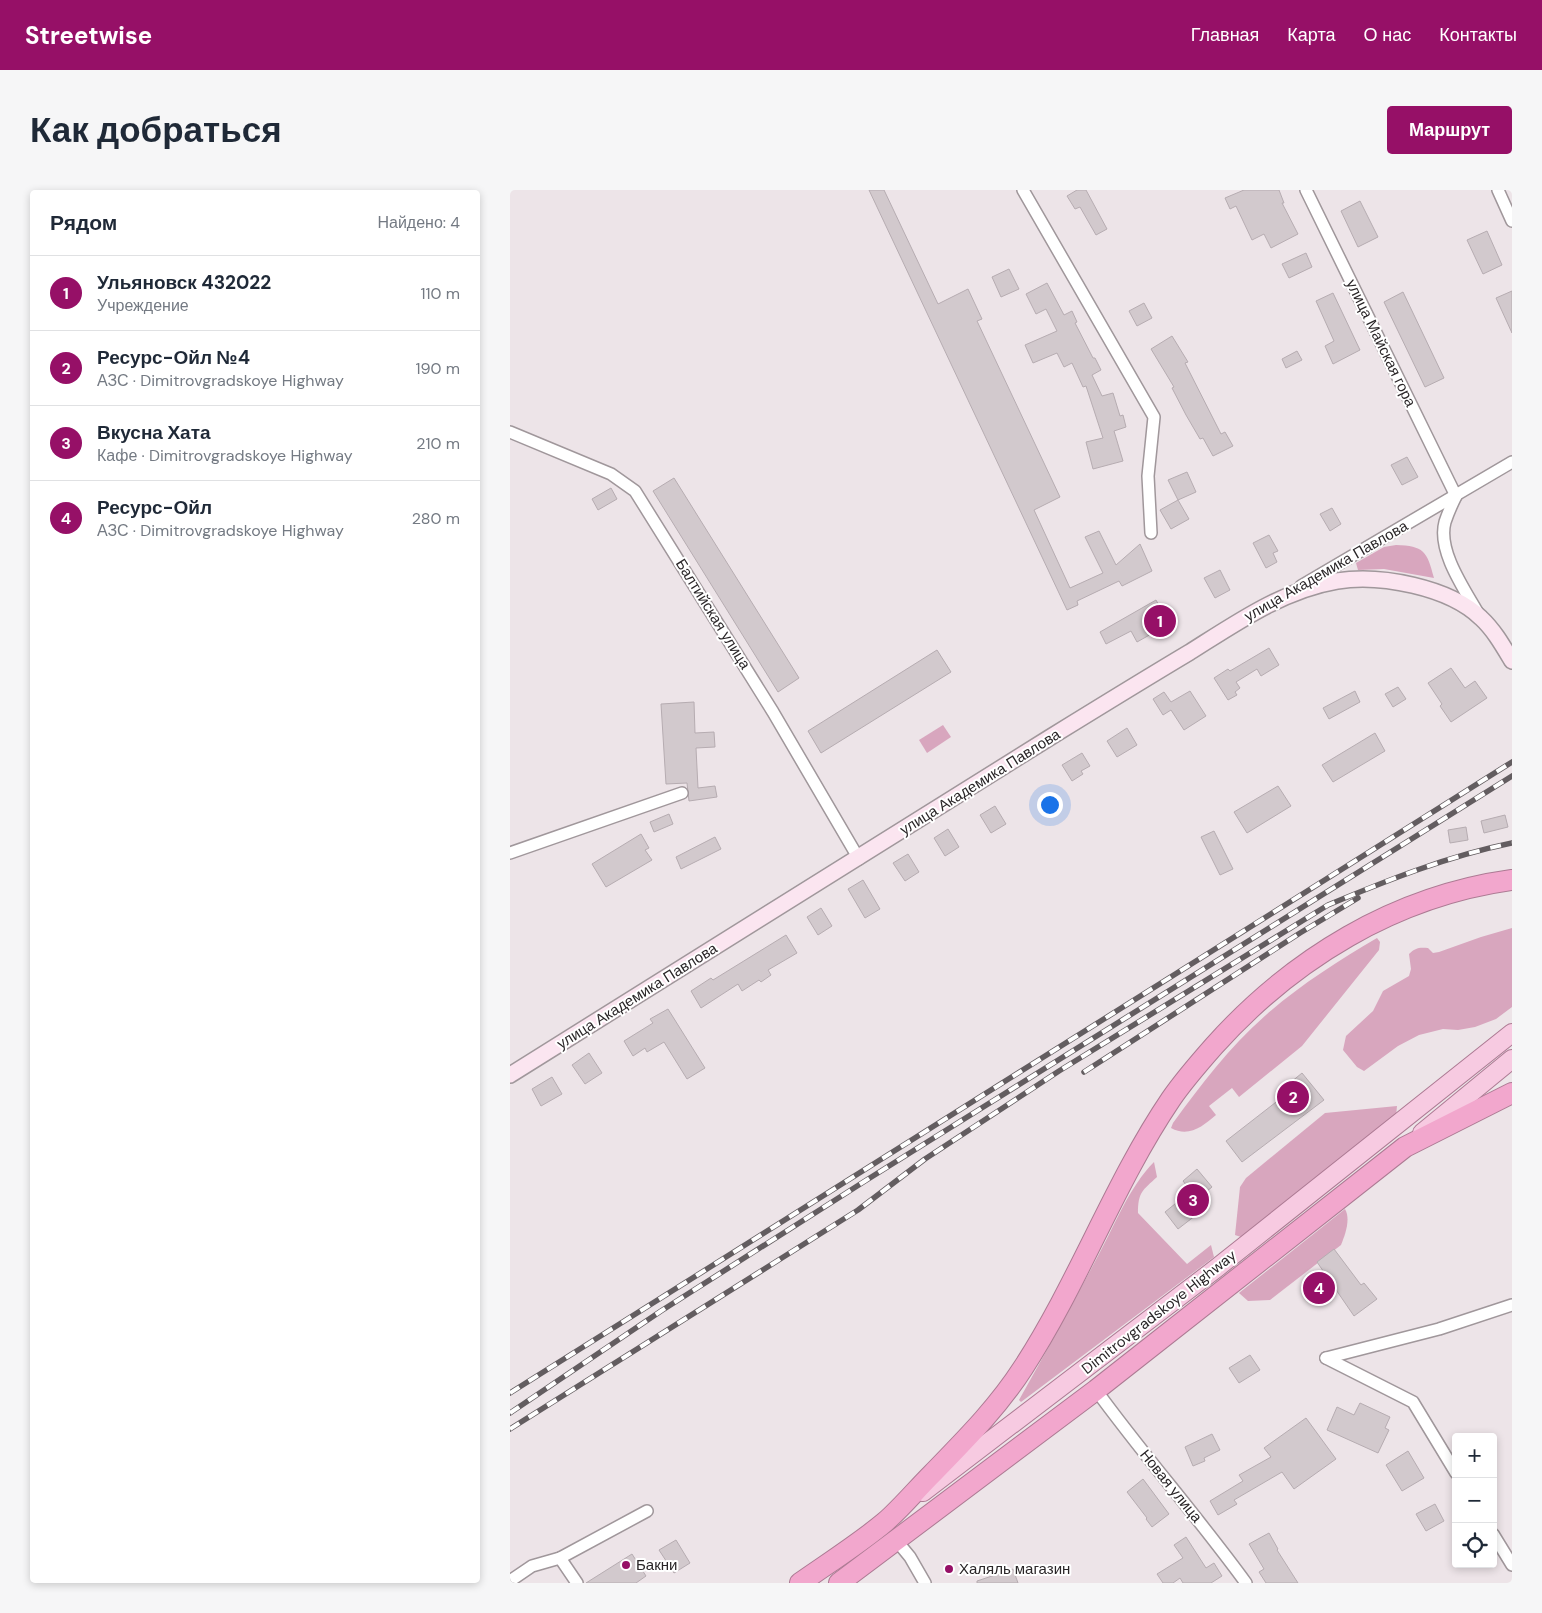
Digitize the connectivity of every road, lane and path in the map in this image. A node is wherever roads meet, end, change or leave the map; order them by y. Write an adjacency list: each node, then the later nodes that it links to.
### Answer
1 (1024, 190): 8 (street)
2 (1306, 190): 7 (street, улица Майская гора)
3 (1498, 190): 4 (street)
4 (1512, 221)
5 (510, 432): 14 (street, Балтийская улица)
6 (1512, 462): 7 (street, улица Академика Павлова)
7 (1456, 496): 9 (street, улица Академика Павлова); 10 (street)
8 (1151, 533)
9 (1272, 603): 10 (street); 14 (street, улица Академика Павлова)
10 (1480, 616): 11 (street)
11 (1512, 661)
12 (682, 792): 13 (street)
13 (510, 853)
14 (859, 859): 18 (street, улица Академика Павлова)
15 (1512, 880): 25 (highway)
16 (1512, 1032): 25 (main road, Dimitrovgradskoye Highway)
17 (1512, 1059): 20 (main road, Dimitrovgradskoye Highway)
18 (510, 1075)
19 (1512, 1093): 20 (highway)
20 (1405, 1147): 22 (highway, Dimitrovgradskoye Highway)
21 (1512, 1305): 23 (street)
22 (1096, 1390): 26 (highway, Dimitrovgradskoye Highway); 35 (street, Новая улица)
23 (1452, 1466)
24 (647, 1510): 28 (street)
25 (885, 1522): 32 (highway, Dimitrovgradskoye Highway)
26 (896, 1540): 33 (highway, Dimitrovgradskoye Highway); 34 (street)
27 (1497, 1541): 29 (street)
28 (560, 1558): 30 (street); 31 (street)
29 (1512, 1565)
30 (510, 1581)
31 (577, 1583)
32 (800, 1583)
33 (839, 1583)
34 (925, 1583)
35 (1246, 1583)

